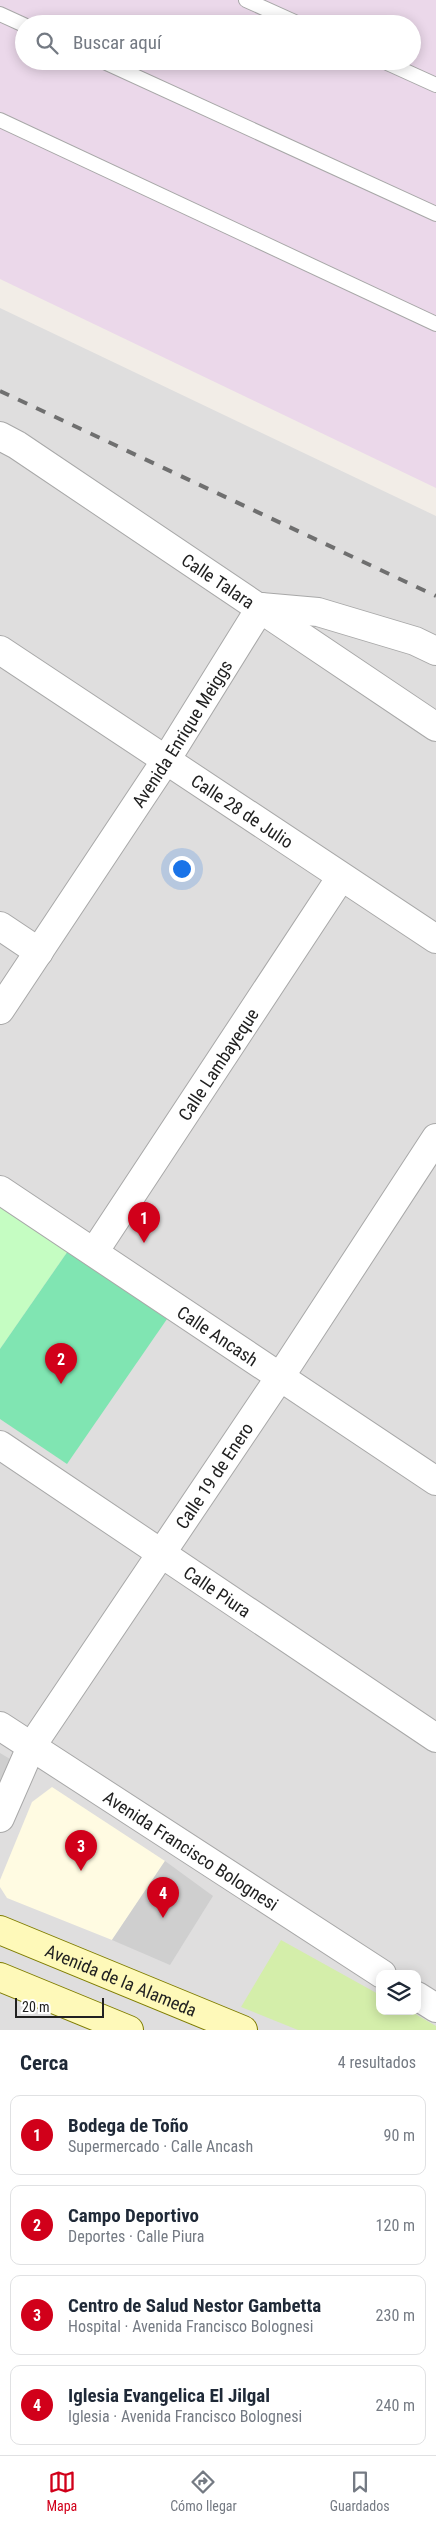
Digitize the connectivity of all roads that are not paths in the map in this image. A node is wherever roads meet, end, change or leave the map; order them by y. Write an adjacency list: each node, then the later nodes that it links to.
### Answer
1 (246, 0): 3 (lane)
2 (0, 14): 4 (lane)
3 (279, 15)
4 (15, 21)
5 (122, 70): 9 (lane)
6 (403, 70): 7 (lane)
7 (436, 85)
8 (0, 120): 10 (lane)
9 (436, 214)
10 (436, 324)
11 (0, 436): 12 (street, Calle Talara)
12 (261, 607): 14 (street); 15 (street, Calle Talara); 16 (street, Avenida Enrique Meiggs)
13 (0, 650): 16 (street, Calle 28 de Julio)
14 (436, 651)
15 (436, 727)
16 (166, 760): 17 (street, Calle 28 de Julio); 20 (street, Avenida Enrique Meiggs)
17 (341, 877): 19 (street, Calle 28 de Julio); 24 (street, Calle Lambayeque)
18 (0, 926): 20 (street)
19 (436, 940)
20 (39, 952): 21 (street, Avenida Enrique Meiggs)
21 (0, 1010)
22 (436, 1138): 25 (street, Calle 19 de Enero)
23 (0, 1190): 24 (street, Calle Ancash)
24 (94, 1252): 25 (street, Calle Ancash)
25 (280, 1377): 27 (street, Calle Ancash); 28 (street, Calle 19 de Enero)
26 (0, 1445): 28 (street, Calle Piura)
27 (436, 1481)
28 (162, 1553): 30 (street, Calle Piura); 31 (street, Calle 19 de Enero)
29 (0, 1726): 31 (street, Avenida Francisco Bolognesi)
30 (436, 1738)
31 (30, 1747): 32 (street, Calle 19 de Enero); 34 (street, Avenida Francisco Bolognesi)
32 (0, 1818)
33 (0, 1930): 40 (street, Avenida de la Alameda)
34 (376, 1970)
35 (0, 1977): 38 (street)
36 (421, 1999): 37 (street)
37 (436, 2008)
38 (102, 2025): 39 (street)
39 (130, 2030)
40 (244, 2030)

